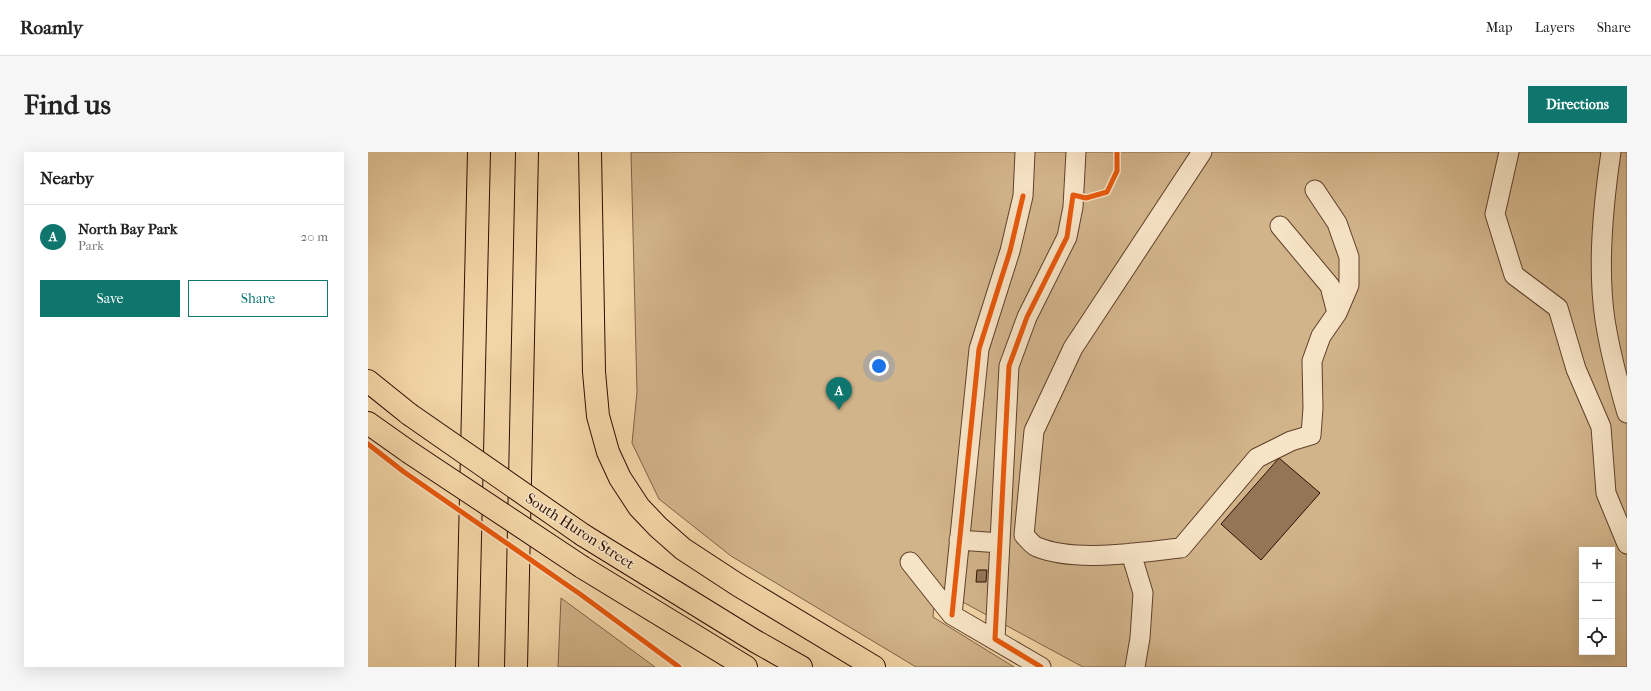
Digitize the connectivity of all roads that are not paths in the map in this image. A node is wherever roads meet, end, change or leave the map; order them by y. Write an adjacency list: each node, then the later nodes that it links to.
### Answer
1 (469, 152): 11 (main road)
2 (479, 152): 11 (main road)
3 (527, 152): 25 (main road)
4 (590, 152): 28 (main road)
5 (1026, 152): 17 (lane)
6 (1076, 152): 18 (lane)
7 (1202, 152): 20 (lane)
8 (1509, 152): 19 (lane)
9 (1611, 152): 15 (lane)
10 (1315, 190): 13 (lane)
11 (478, 192): 24 (main road)
12 (1280, 226): 13 (lane)
13 (1337, 313): 20 (lane)
14 (368, 381): 27 (main road, South Huron Street, bridge)
15 (1627, 413)
16 (368, 423): 26 (main road, South Huron Street, bridge)
17 (959, 540): 18 (lane); 22 (lane)
18 (1000, 543): 23 (lane)
19 (1627, 544)
20 (1131, 553): 30 (lane)
21 (910, 562): 22 (lane)
22 (952, 615): 23 (lane)
23 (995, 639): 29 (lane)
24 (467, 667)
25 (516, 667)
26 (746, 667)
27 (801, 667)
28 (874, 667)
29 (1041, 667)
30 (1135, 667)

